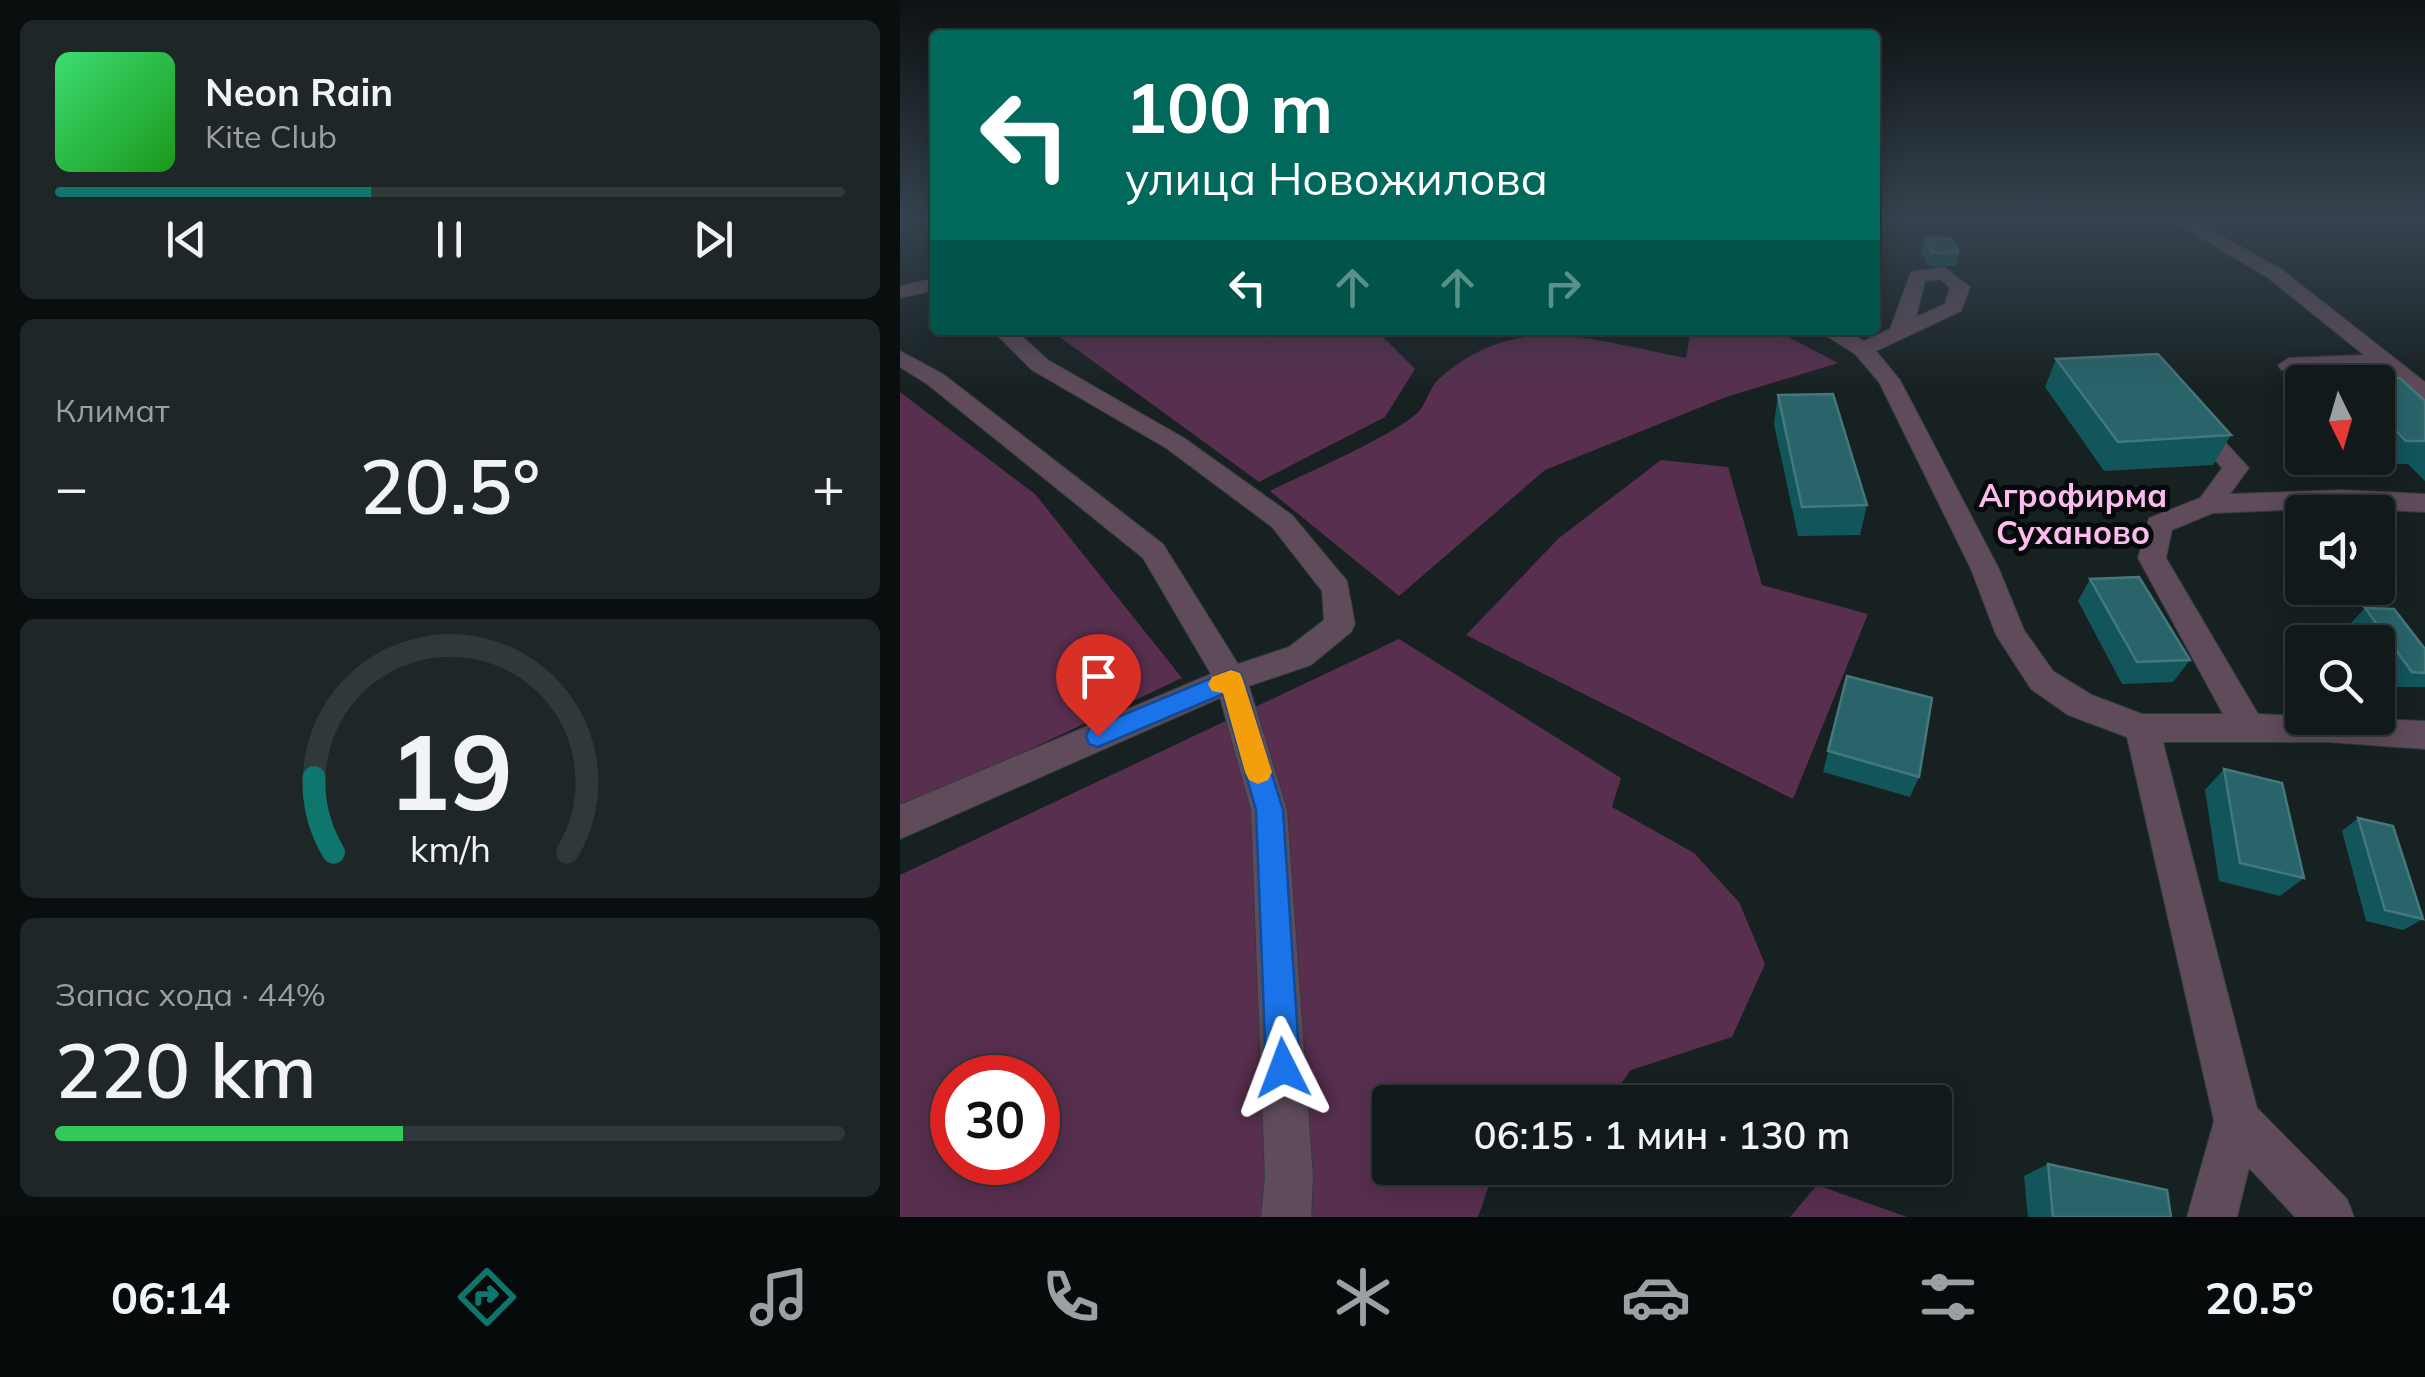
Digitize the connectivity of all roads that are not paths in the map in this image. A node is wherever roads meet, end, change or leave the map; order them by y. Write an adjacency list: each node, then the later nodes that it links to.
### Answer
1 (2278, 277): 9 (street)
2 (930, 285): 3 (street)
3 (900, 292)
4 (1899, 330): 7 (street)
5 (1008, 335): 15 (street)
6 (1837, 335): 7 (street)
7 (1862, 349): 16 (street)
8 (900, 358): 15 (street)
9 (2388, 361): 10 (street); 11 (street)
10 (2289, 365)
11 (2425, 393)
12 (2179, 406): 14 (street)
13 (2425, 503): 14 (street)
14 (2208, 504): 17 (street)
15 (1231, 680): 19 (street); 21 (street)
16 (2142, 728): 17 (street); 20 (street)
17 (2248, 728): 18 (street)
18 (2425, 735)
19 (900, 822)
20 (2237, 1121): 22 (street); 23 (street)
21 (1286, 1217)
22 (2212, 1217)
23 (2329, 1217)

